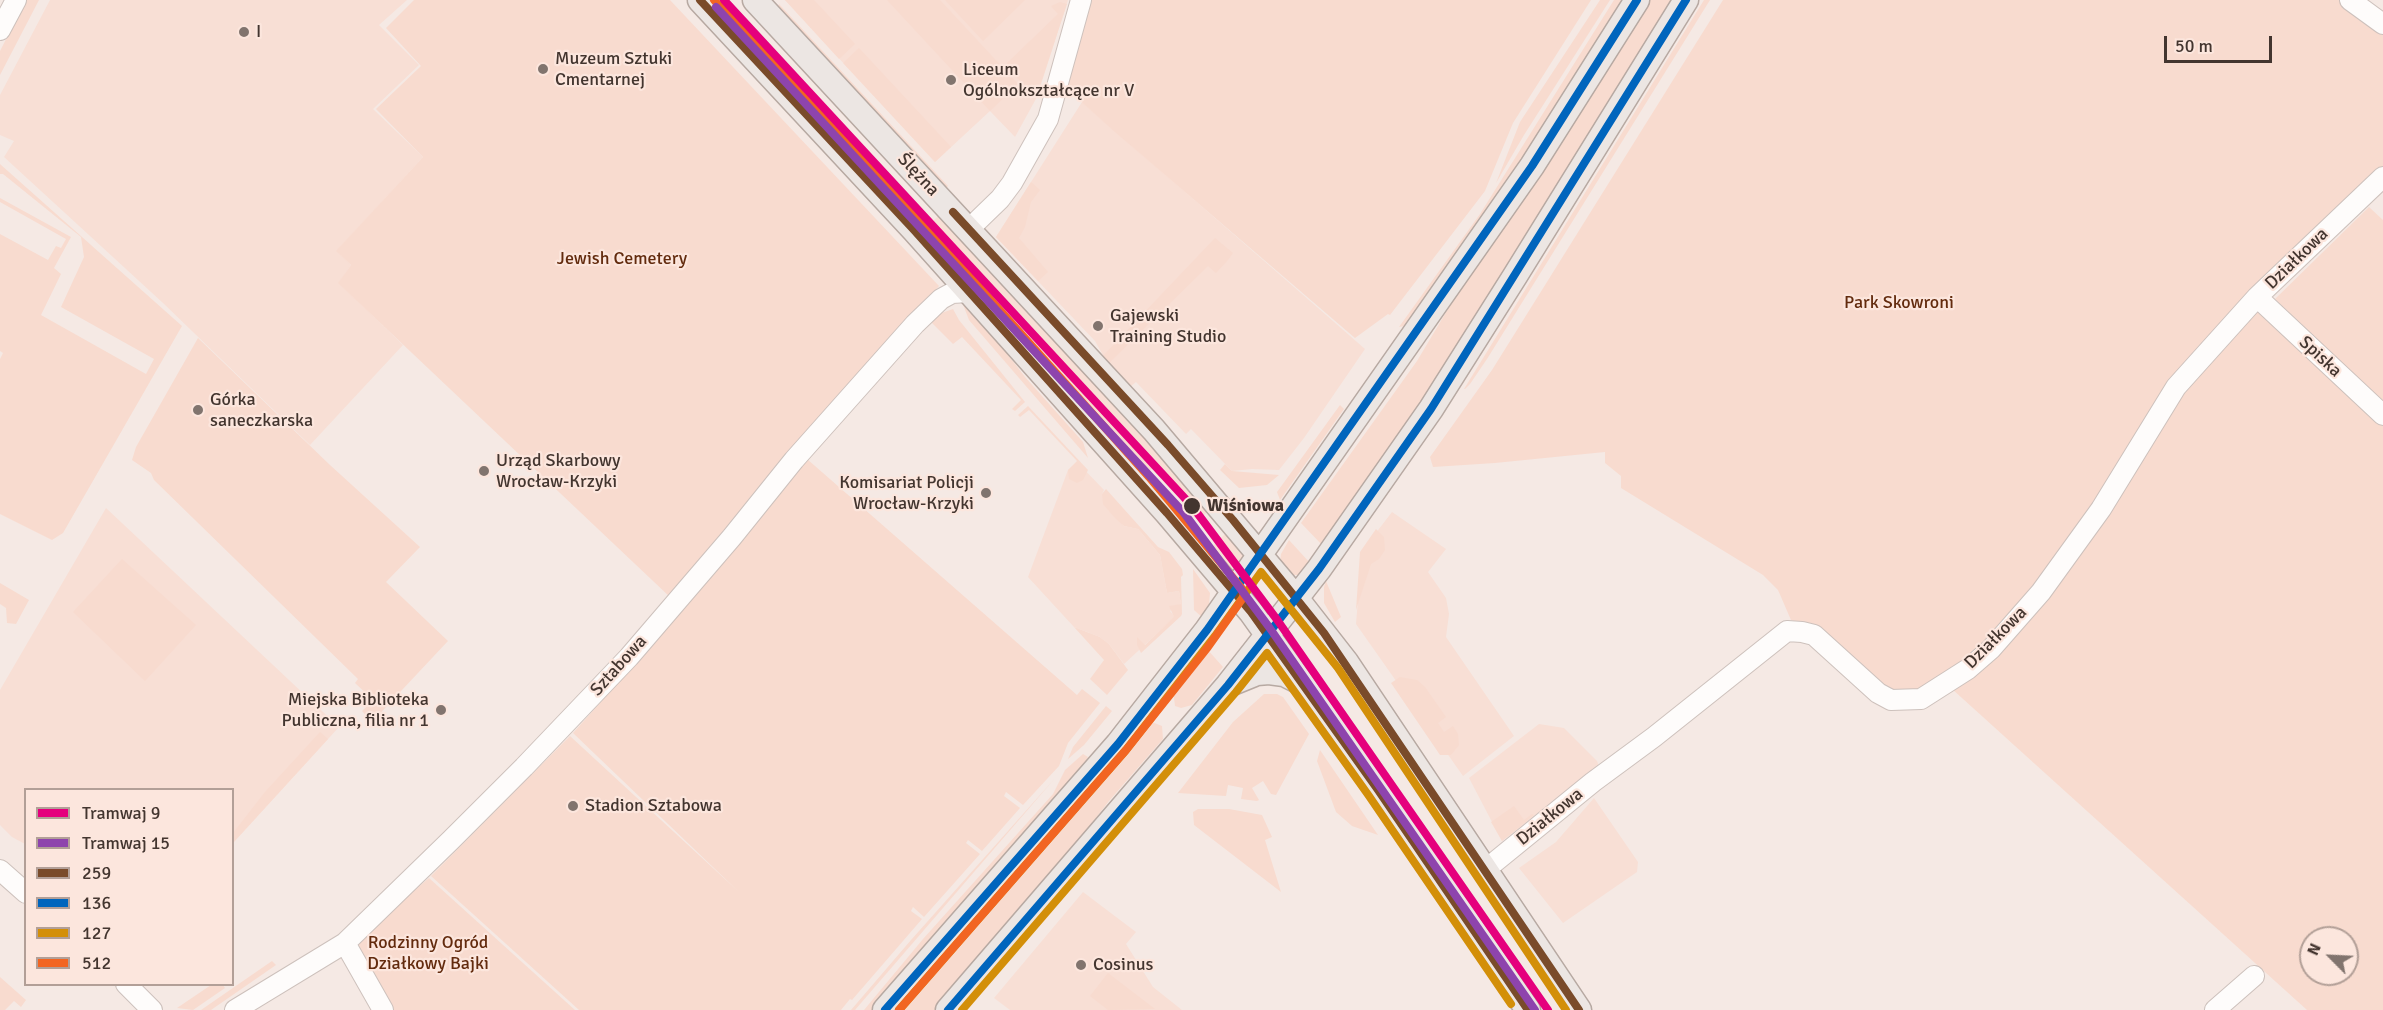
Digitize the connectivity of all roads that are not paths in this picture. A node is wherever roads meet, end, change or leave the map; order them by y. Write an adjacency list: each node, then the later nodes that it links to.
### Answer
1 (16, 0): 9 (street)
2 (700, 0): 12 (main road)
3 (755, 0): 11 (main road, Ślężna)
4 (1081, 0): 11 (street)
5 (1637, 0): 15 (main road)
6 (1686, 0): 17 (main road)
7 (2350, 0): 8 (street)
8 (2383, 24)
9 (0, 30)
10 (2383, 177): 13 (street, Działkowa)
11 (969, 229): 15 (main road, Ślężna)
12 (969, 292): 16 (main road); 24 (street, Sztabowa)
13 (2257, 297): 14 (street, Spiska); 22 (street, Działkowa)
14 (2383, 415)
15 (1260, 554): 16 (main road); 17 (main road, Ślężna)
16 (1234, 592): 18 (main road); 30 (main road)
17 (1296, 598): 18 (main road); 22 (main road, Ślężna)
18 (1267, 635): 19 (main road); 20 (main road)
19 (1300, 682): 20 (main road); 32 (main road)
20 (1228, 685): 31 (main road)
21 (0, 870): 23 (street)
22 (1485, 870): 33 (main road, Ślężna)
23 (24, 891)
24 (345, 943): 27 (street); 29 (street, Sztabowa)
25 (2254, 976): 34 (street)
26 (128, 986): 28 (street)
27 (380, 1006)
28 (152, 1010)
29 (235, 1010)
30 (885, 1010)
31 (948, 1010)
32 (1528, 1010)
33 (1579, 1010)
34 (2215, 1010)

